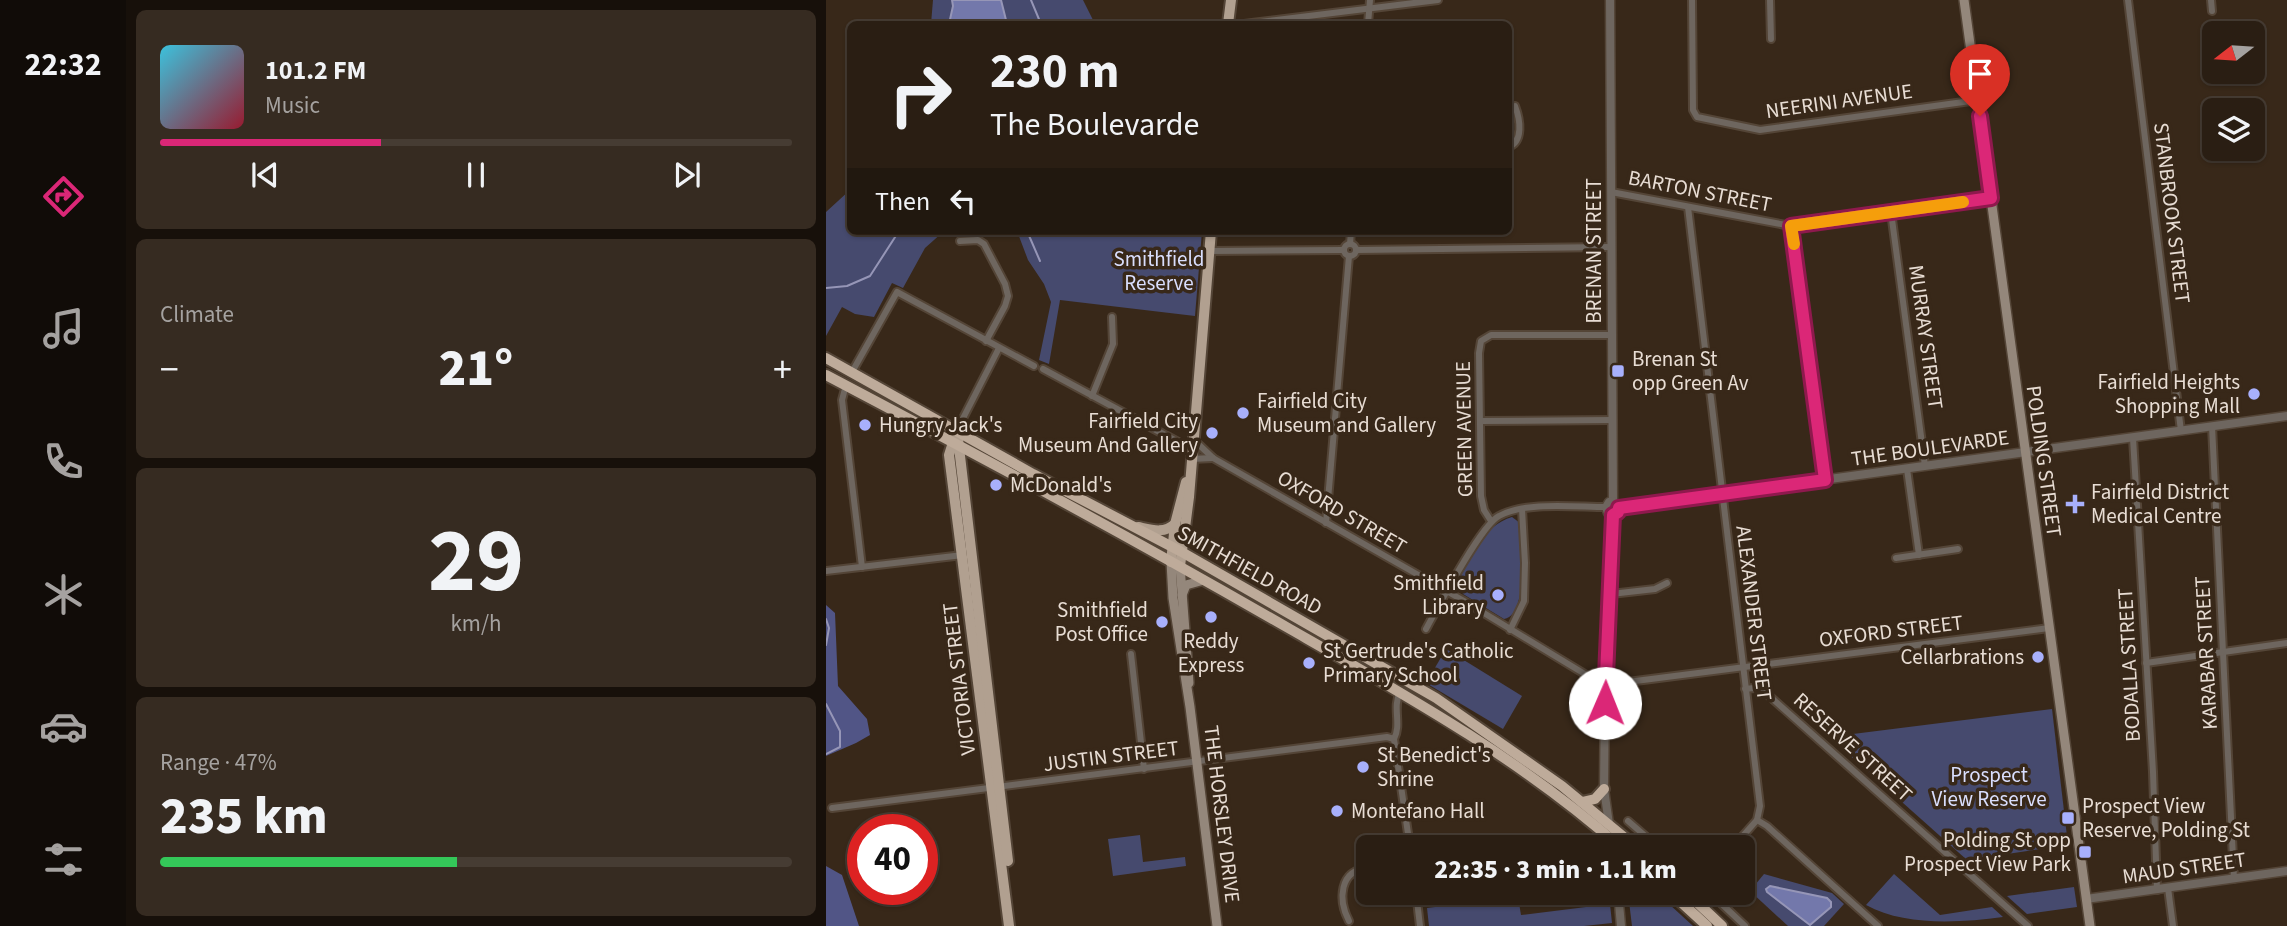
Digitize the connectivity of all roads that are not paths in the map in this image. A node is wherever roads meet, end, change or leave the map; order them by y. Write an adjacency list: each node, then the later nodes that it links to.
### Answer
1 (1231, 0): 12 (main road)
2 (1370, 0): 10 (street)
3 (1438, 0): 10 (street)
4 (1610, 0): 19 (street, BRENAN STREET)
5 (1692, 0): 16 (street, NEERINI AVENUE)
6 (1770, 0): 15 (street)
7 (1964, 0): 16 (main road, POLDING STREET)
8 (2128, 0): 49 (street, STANBROOK STREET)
9 (2211, 0): 11 (street)
10 (1370, 9): 13 (street); 14 (street)
11 (2212, 10)
12 (1229, 19)
13 (1269, 21)
14 (1368, 21)
15 (1771, 39)
16 (1978, 100): 20 (main road, POLDING STREET)
17 (1515, 106): 18 (street)
18 (1512, 146)
19 (1611, 192): 21 (street, BARTON STREET); 28 (street, BRENAN STREET)
20 (1991, 198): 22 (street, BARTON STREET); 53 (main road, POLDING STREET)
21 (1688, 207): 23 (street, BARTON STREET); 59 (street, ALEXANDER STREET)
22 (1891, 212): 23 (street, BARTON STREET); 56 (street, MURRAY STREET)
23 (1791, 226): 58 (street)
24 (1211, 235): 31 (main road, THE HORSLEY DRIVE)
25 (1351, 235): 27 (street)
26 (960, 241): 35 (street)
27 (1350, 244): 29 (street); 30 (street)
28 (1611, 247): 30 (street); 34 (street, BRENAN STREET)
29 (1343, 250): 31 (street); 32 (street)
30 (1356, 250): 32 (street)
31 (1210, 251): 51 (main road, THE HORSLEY DRIVE)
32 (1349, 256): 63 (street)
33 (1112, 317): 43 (street)
34 (1612, 335): 45 (street, BRENAN STREET); 46 (street, GREEN AVENUE)
35 (986, 341): 36 (street); 40 (street)
36 (999, 348): 38 (street); 48 (street)
37 (826, 358): 40 (highway, SMITHFIELD ROAD)
38 (1034, 366)
39 (1043, 369): 43 (street, OXFORD STREET)
40 (852, 372): 48 (highway, SMITHFIELD ROAD)
41 (826, 374): 42 (highway, SMITHFIELD ROAD)
42 (846, 385): 52 (highway, SMITHFIELD ROAD); 72 (street)
43 (1092, 396): 51 (street, OXFORD STREET)
44 (2287, 416): 47 (street, THE BOULEVARDE)
45 (1612, 420): 46 (street); 60 (street, BRENAN STREET)
46 (1480, 421): 62 (street, GREEN AVENUE)
47 (2212, 426): 49 (street, THE BOULEVARDE); 83 (street, KARABAR STREET)
48 (957, 430): 52 (main road, VICTORIA STREET); 65 (highway, SMITHFIELD ROAD)
49 (2181, 431): 50 (street, THE BOULEVARDE)
50 (2133, 438): 53 (street, THE BOULEVARDE); 85 (street, BODALLA STREET)
51 (1193, 443): 54 (street, OXFORD STREET); 55 (main road, THE HORSLEY DRIVE)
52 (955, 445): 68 (main road, VICTORIA STREET); 71 (highway, SMITHFIELD ROAD)
53 (2026, 453): 56 (street, THE BOULEVARDE); 79 (main road, POLDING STREET)
54 (1213, 458): 55 (street); 63 (street, OXFORD STREET)
55 (1191, 464): 64 (main road, THE HORSLEY DRIVE); 66 (main road, THE HORSLEY DRIVE)
56 (1926, 466): 57 (street, THE BOULEVARDE)
57 (1907, 469): 58 (street, THE BOULEVARDE); 69 (street)
58 (1825, 480): 59 (street, THE BOULEVARDE)
59 (1721, 494): 60 (street, THE BOULEVARDE); 86 (street, ALEXANDER STREET)
60 (1613, 508): 61 (street, THE BOULEVARDE); 77 (street, BRENAN STREET)
61 (1522, 509): 62 (street, THE BOULEVARDE); 81 (street)
62 (1490, 521): 76 (street)
63 (1326, 523): 76 (street, OXFORD STREET)
64 (1175, 524): 65 (main road); 66 (main road, THE HORSLEY DRIVE)
65 (1132, 526): 66 (highway, SMITHFIELD ROAD)
66 (1176, 549): 71 (main road, THE HORSLEY DRIVE); 100 (highway, SMITHFIELD ROAD)
67 (1958, 549): 69 (street)
68 (967, 555): 72 (street); 97 (main road, VICTORIA STREET)
69 (1919, 555): 70 (street)
70 (1896, 558)
71 (1175, 564): 74 (highway, SMITHFIELD ROAD); 78 (main road, THE HORSLEY DRIVE); 93 (main road, THE HORSLEY DRIVE)
72 (862, 567): 73 (street)
73 (826, 571)
74 (1204, 580): 78 (main road); 92 (highway, SMITHFIELD ROAD)
75 (1667, 583): 77 (street)
76 (1447, 592): 80 (street); 81 (street, OXFORD STREET)
77 (1611, 594): 87 (street, BRENAN STREET)
78 (1181, 596): 93 (main road, THE HORSLEY DRIVE)
79 (2049, 628): 86 (street, OXFORD STREET); 117 (main road, POLDING STREET)
80 (1426, 629)
81 (1510, 630): 88 (street, OXFORD STREET)
82 (2287, 643): 83 (street)
83 (2223, 652): 85 (street); 114 (street, KARABAR STREET)
84 (1131, 653): 96 (street)
85 (2146, 663): 116 (street, BODALLA STREET)
86 (1743, 667): 89 (street, OXFORD STREET); 90 (street, ALEXANDER STREET)
87 (1606, 676): 88 (street); 89 (street)
88 (1598, 682): 91 (street)
89 (1612, 684): 91 (street)
90 (1745, 689): 102 (street, ALEXANDER STREET); 133 (street, RESERVE STREET)
91 (1605, 691): 98 (street)
92 (1400, 692): 94 (street); 105 (highway, SMITHFIELD ROAD)
93 (1190, 707): 95 (main road, THE HORSLEY DRIVE)
94 (1394, 739): 95 (street, JUSTIN STREET); 106 (street)
95 (1196, 763): 96 (street, JUSTIN STREET); 126 (main road, THE HORSLEY DRIVE)
96 (1144, 769): 97 (street, JUSTIN STREET)
97 (995, 788): 101 (street, JUSTIN STREET); 124 (main road, VICTORIA STREET); 125 (main road, VICTORIA STREET)
98 (1604, 789): 100 (highway); 104 (street)
99 (1542, 793): 105 (highway)
100 (1582, 802): 104 (highway, SMITHFIELD ROAD)
101 (832, 808)
102 (1757, 820): 111 (street); 132 (street)
103 (1628, 821): 110 (street)
104 (1608, 822): 108 (street); 109 (highway, SMITHFIELD ROAD)
105 (1597, 828): 107 (highway, SMITHFIELD ROAD)
106 (1408, 835)
107 (1604, 835)
108 (1610, 835)
109 (1623, 835)
110 (1644, 835)
111 (1744, 835)
112 (2287, 871): 114 (street, MAUD STREET)
113 (1356, 872): 123 (street)
114 (2234, 879): 115 (street, MAUD STREET)
115 (2168, 888): 116 (street, MAUD STREET); 135 (street)
116 (2157, 890): 117 (street, MAUD STREET)
117 (2086, 899): 134 (main road, POLDING STREET)
118 (1418, 905): 127 (street)
119 (1619, 905): 128 (street)
120 (1684, 905): 129 (highway)
121 (1700, 905): 130 (highway)
122 (1723, 905): 131 (street)
123 (1349, 921)
124 (1009, 926)
125 (1016, 926)
126 (1217, 926)
127 (1420, 926)
128 (1621, 926)
129 (1707, 926)
130 (1722, 926)
131 (1745, 926)
132 (1878, 926)
133 (2028, 926)
134 (2090, 926)
135 (2173, 926)

